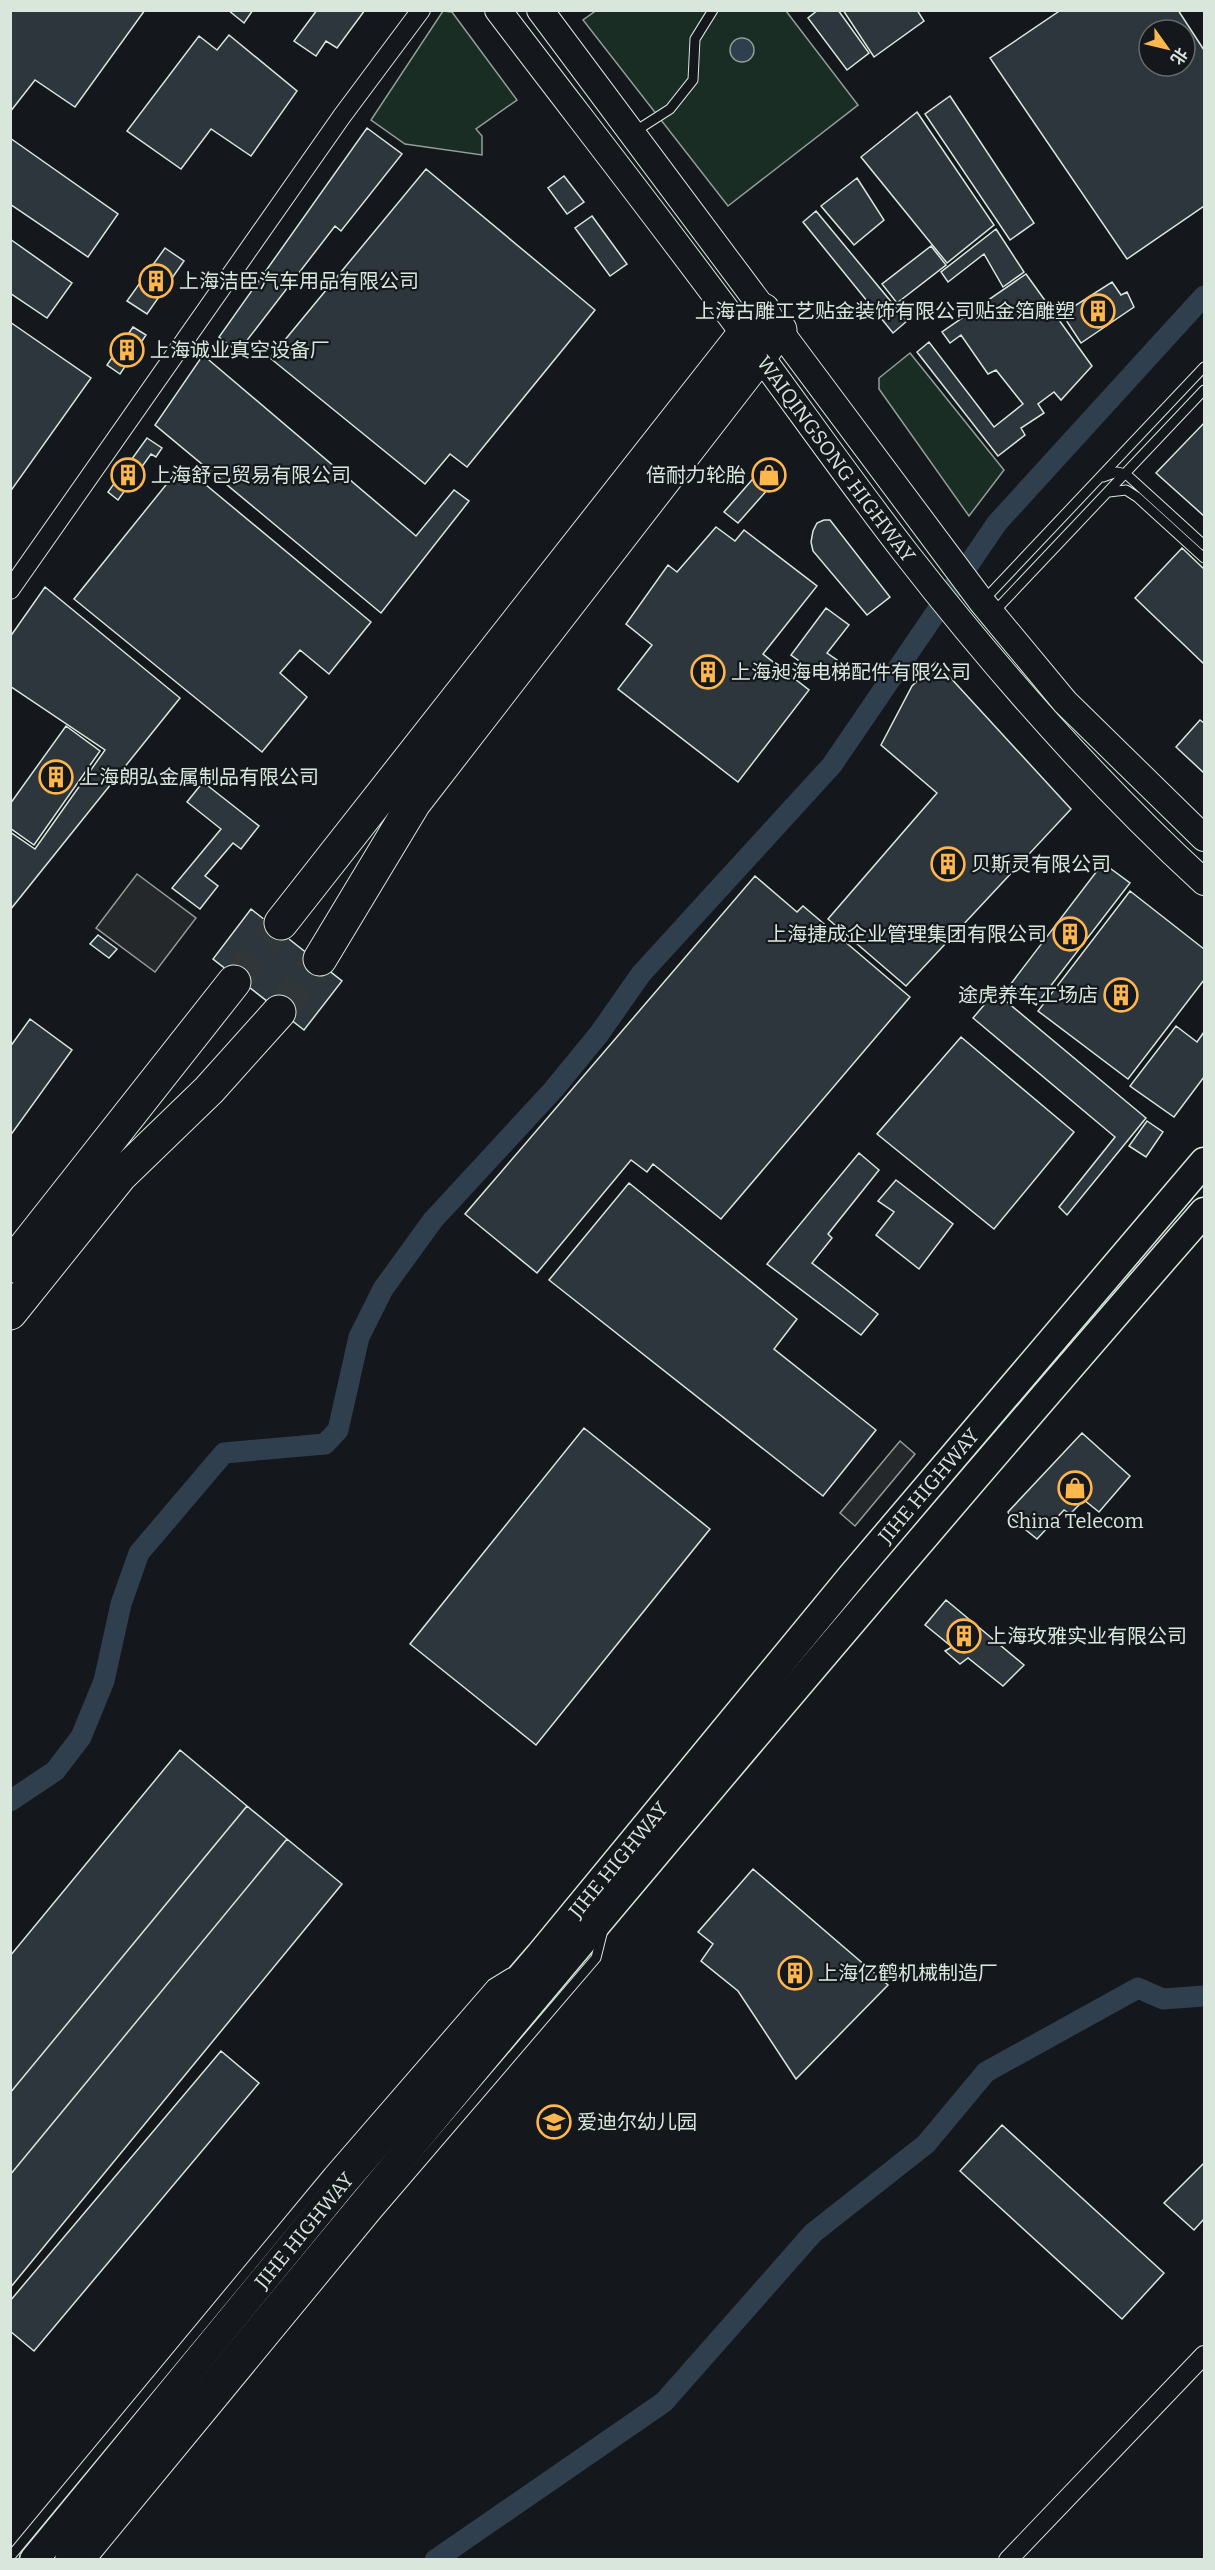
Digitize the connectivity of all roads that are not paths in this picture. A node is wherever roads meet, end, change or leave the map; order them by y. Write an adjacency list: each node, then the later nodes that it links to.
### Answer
1 (421, 10): 14 (street)
2 (498, 10): 6 (main road, WAIQINGSONG HIGHWAY)
3 (540, 10): 5 (main road, WAIQINGSONG HIGHWAY)
4 (713, 10): 5 (lane)
5 (632, 134): 6 (main road, WAIQINGSONG HIGHWAY)
6 (762, 332): 15 (main road, WAIQINGSONG HIGHWAY); 17 (main road, WAIQINGSONG HIGHWAY); 18 (highway); 19 (highway)
7 (1204, 367): 10 (lane)
8 (1204, 390): 9 (lane)
9 (1126, 474): 10 (lane); 11 (lane); 12 (lane)
10 (1100, 478): 15 (lane)
11 (1109, 492): 13 (lane); 15 (lane)
12 (1204, 545)
13 (1204, 558)
14 (10, 590)
15 (983, 603): 16 (main road, WAIQINGSONG HIGHWAY)
16 (1204, 838)
17 (1204, 882)
18 (281, 922)
19 (320, 959)
20 (234, 982): 24 (highway)
21 (279, 1012): 25 (highway)
22 (1204, 1162): 26 (main road, JIHE HIGHWAY)
23 (1204, 1212): 26 (main road, JIHE HIGHWAY)
24 (10, 1266)
25 (10, 1313)
26 (353, 2193): 28 (lane); 29 (main road, JIHE HIGHWAY); 30 (main road, JIHE HIGHWAY); 31 (lane)
27 (1204, 2355): 32 (street)
28 (10, 2557)
29 (34, 2559)
30 (69, 2559)
31 (92, 2559)
32 (1008, 2559)

